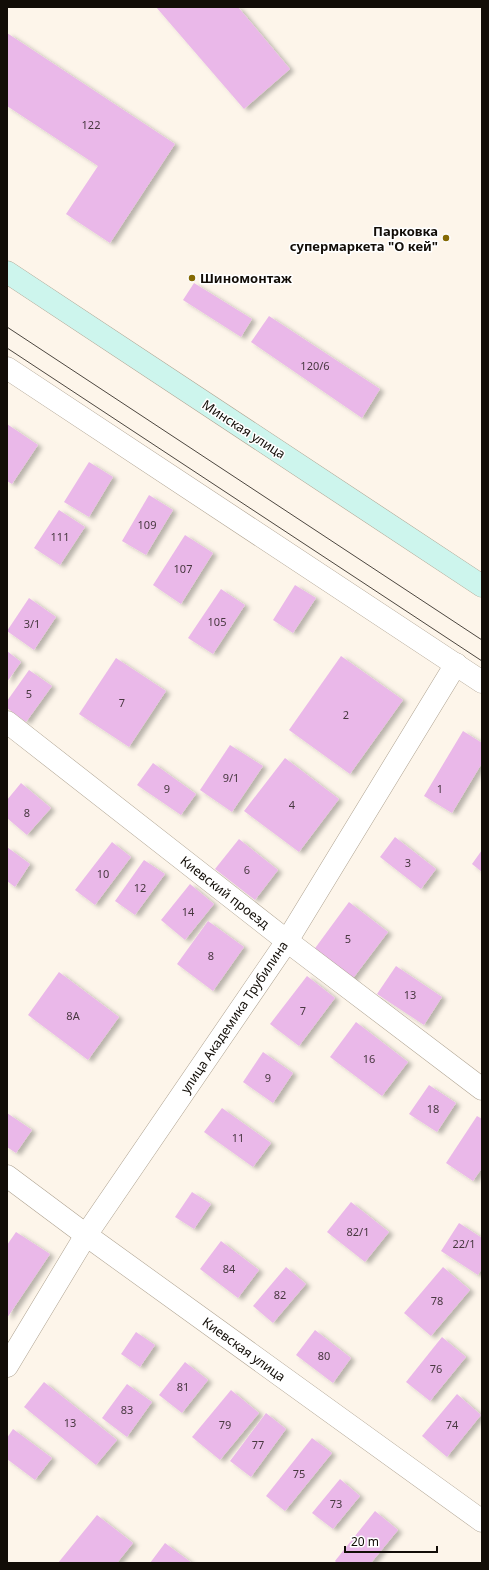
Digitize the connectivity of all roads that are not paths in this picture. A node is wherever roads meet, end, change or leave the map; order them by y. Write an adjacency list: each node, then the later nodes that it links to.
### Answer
1 (7, 272): 3 (main road, Минская улица)
2 (7, 368): 4 (street)
3 (482, 586)
4 (456, 664): 5 (street); 7 (street, улица Академика Трубилина)
5 (482, 682)
6 (7, 722): 7 (street, Киевский проезд)
7 (287, 940): 8 (street, Киевский проезд); 10 (street, улица Академика Трубилина)
8 (482, 1089)
9 (7, 1176): 10 (street, Киевская улица)
10 (86, 1235): 11 (street, улица Академика Трубилина); 12 (street, Киевская улица)
11 (7, 1366)
12 (482, 1521)

